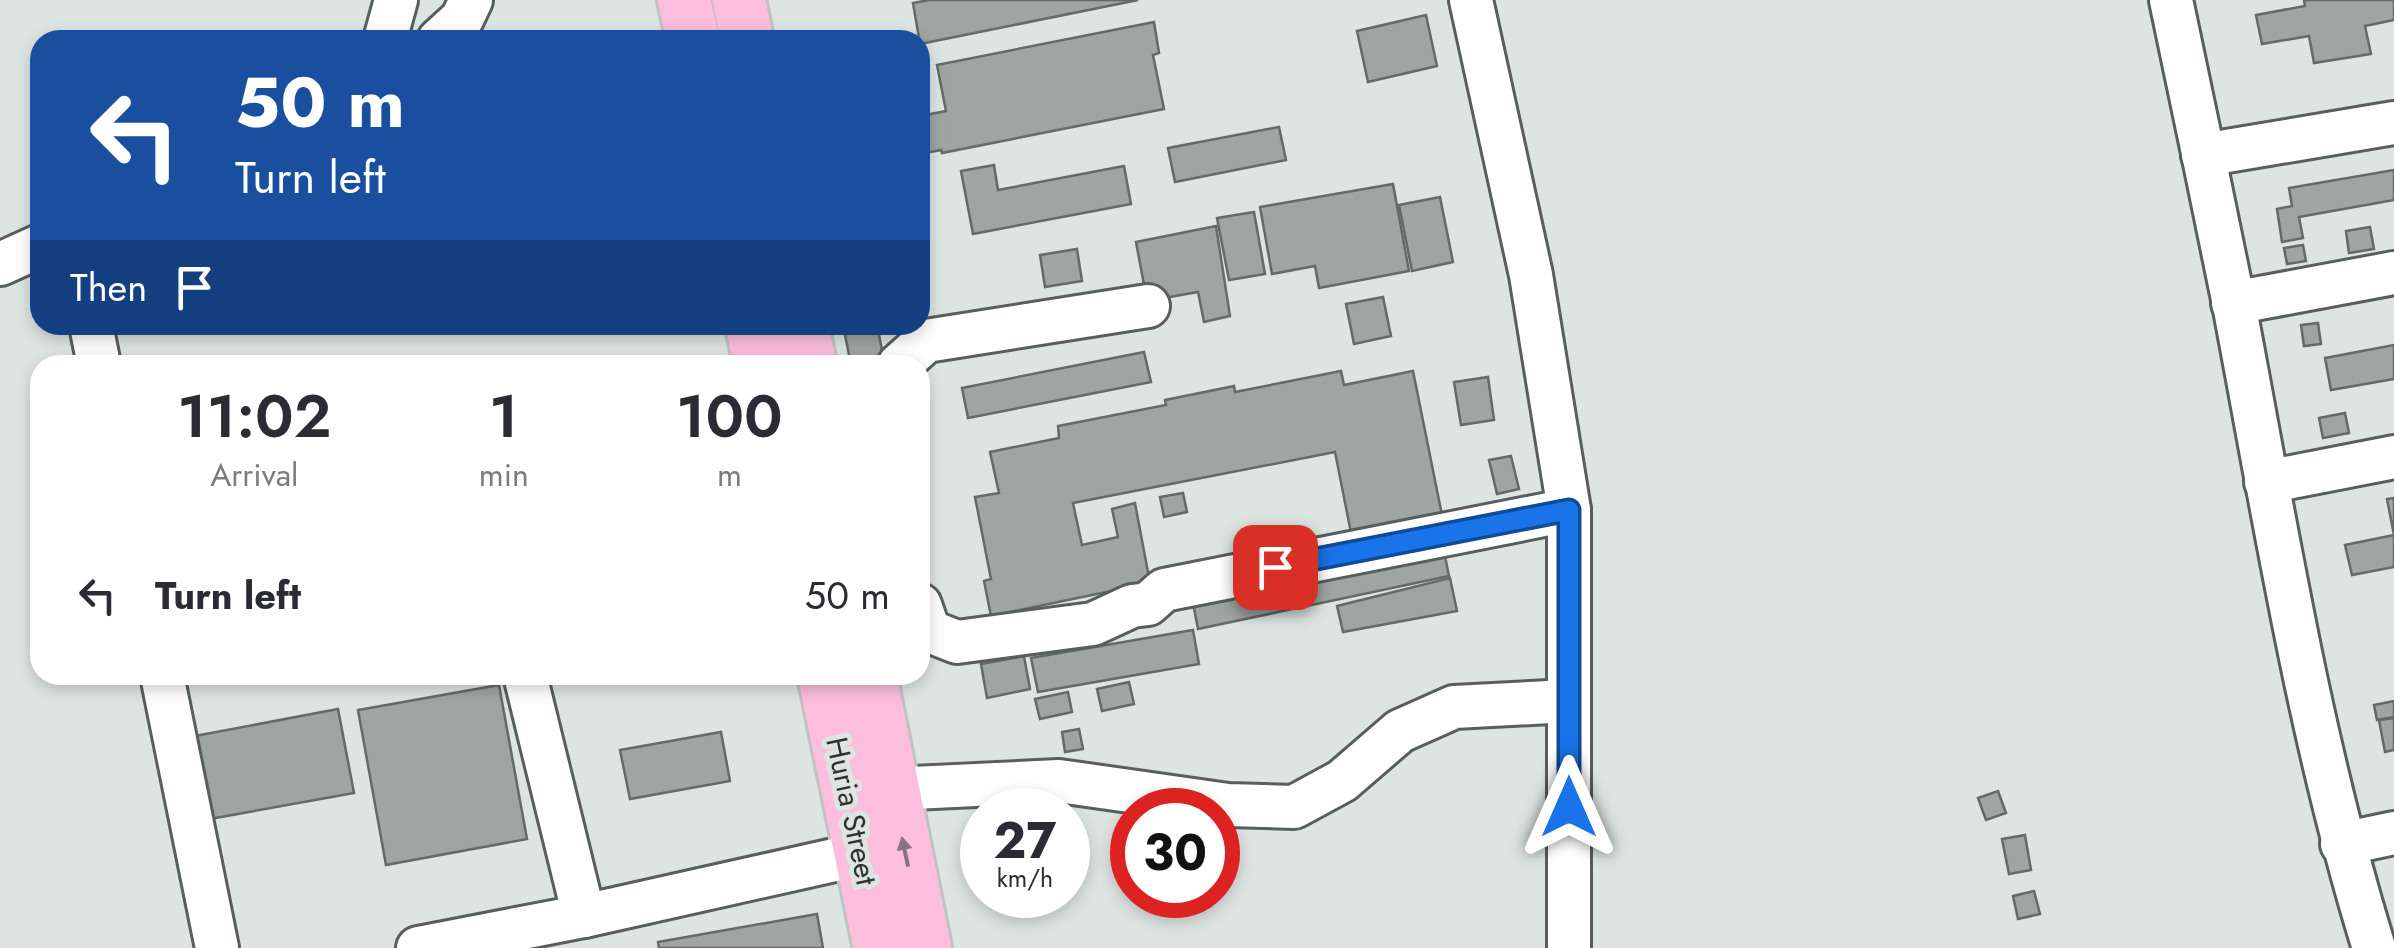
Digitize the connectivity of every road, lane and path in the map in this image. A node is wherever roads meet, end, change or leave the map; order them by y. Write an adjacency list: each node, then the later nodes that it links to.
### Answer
1 (396, 0): 7 (street)
2 (471, 0): 8 (street)
3 (684, 0): 9 (main road)
4 (740, 0): 10 (main road)
5 (1471, 0): 21 (street)
6 (2171, 0): 12 (street)
7 (388, 30)
8 (450, 30)
9 (690, 30)
10 (745, 30)
11 (2394, 123): 12 (street)
12 (2203, 155): 16 (street)
13 (30, 250): 14 (street)
14 (0, 264)
15 (2394, 272): 16 (street)
16 (2234, 302): 20 (street)
17 (1148, 306): 18 (street)
18 (910, 355)
19 (2394, 457): 20 (street)
20 (2266, 482): 30 (street)
21 (1569, 510): 22 (street); 27 (street)
22 (930, 631)
23 (164, 685): 34 (street)
24 (528, 685): 32 (street)
25 (826, 685): 31 (main road, Huria Street)
26 (872, 685): 28 (main road, Huria Street)
27 (1569, 701): 28 (street); 37 (street)
28 (892, 789): 36 (main road, Huria Street, one-way to 28)
29 (2394, 833): 30 (street)
30 (2342, 844): 38 (street)
31 (862, 854): 32 (street); 35 (main road, Huria Street)
32 (584, 916): 33 (street)
33 (441, 946)
34 (218, 948)
35 (880, 948)
36 (925, 948)
37 (1569, 948)
38 (2374, 948)

